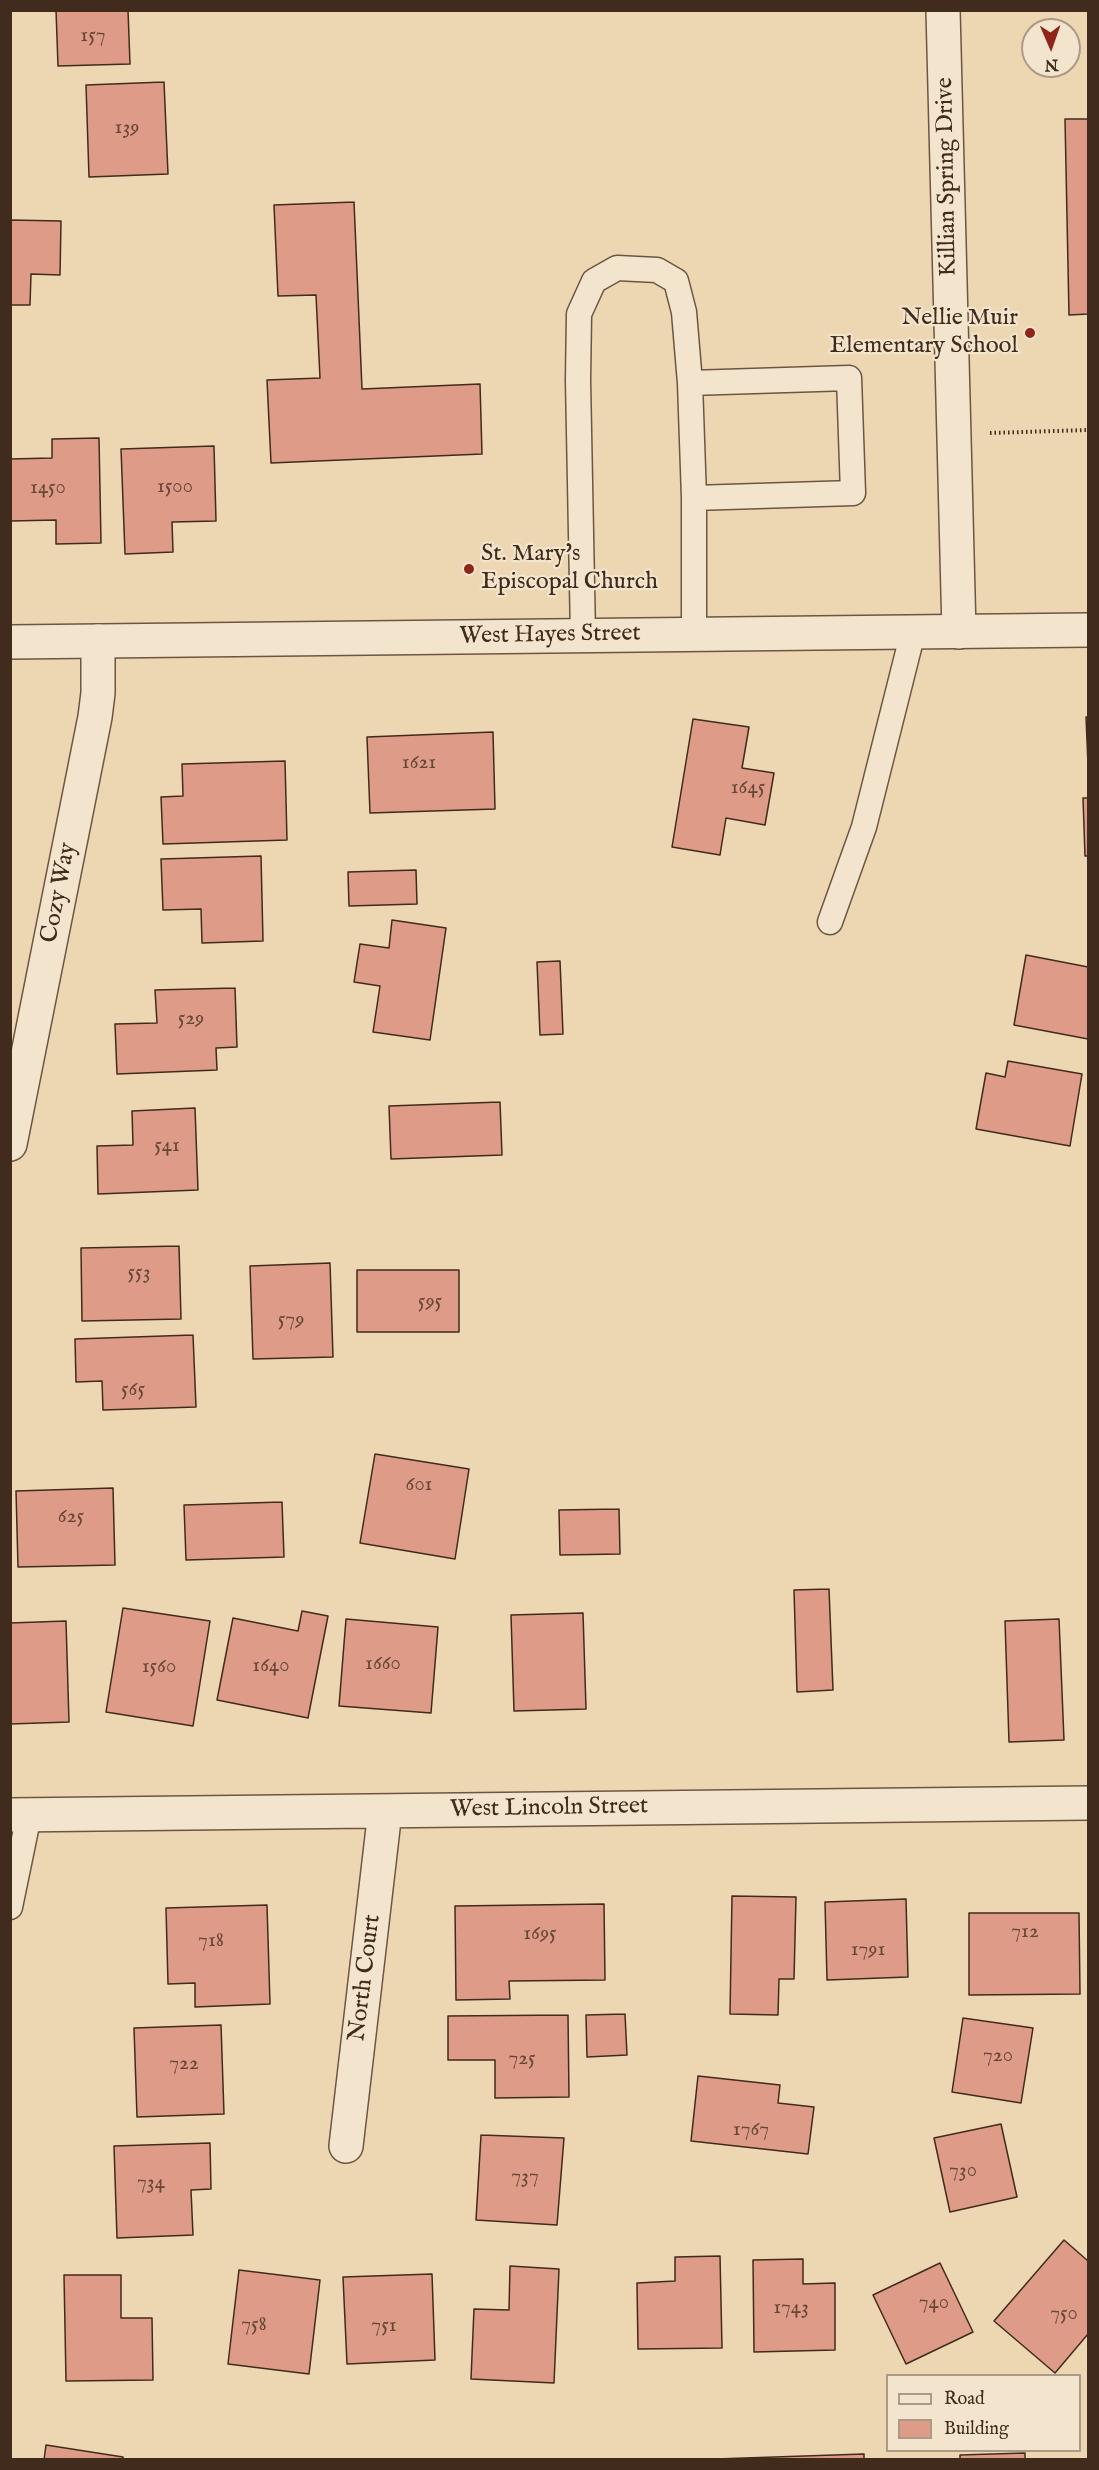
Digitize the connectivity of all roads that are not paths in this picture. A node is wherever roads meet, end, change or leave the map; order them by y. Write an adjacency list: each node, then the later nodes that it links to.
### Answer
1 (944, 10): 6 (street, Killian Spring Drive)
2 (690, 384): 3 (lane); 3 (lane); 8 (lane)
3 (694, 498): 7 (lane)
4 (1089, 630): 6 (street, West Hayes Street)
5 (913, 632): 6 (street, West Hayes Street); 7 (street, West Hayes Street); 11 (lane)
6 (959, 632)
7 (694, 634): 8 (street, West Hayes Street)
8 (583, 636): 9 (street, West Hayes Street)
9 (98, 641): 10 (street, West Hayes Street); 12 (street, Cozy Way)
10 (10, 642)
11 (830, 922)
12 (10, 1144)
13 (1089, 1803): 14 (street, West Lincoln Street)
14 (385, 1811): 15 (street, West Lincoln Street); 17 (street, North Court)
15 (20, 1815): 16 (lane)
16 (10, 1907)
17 (346, 2146)

